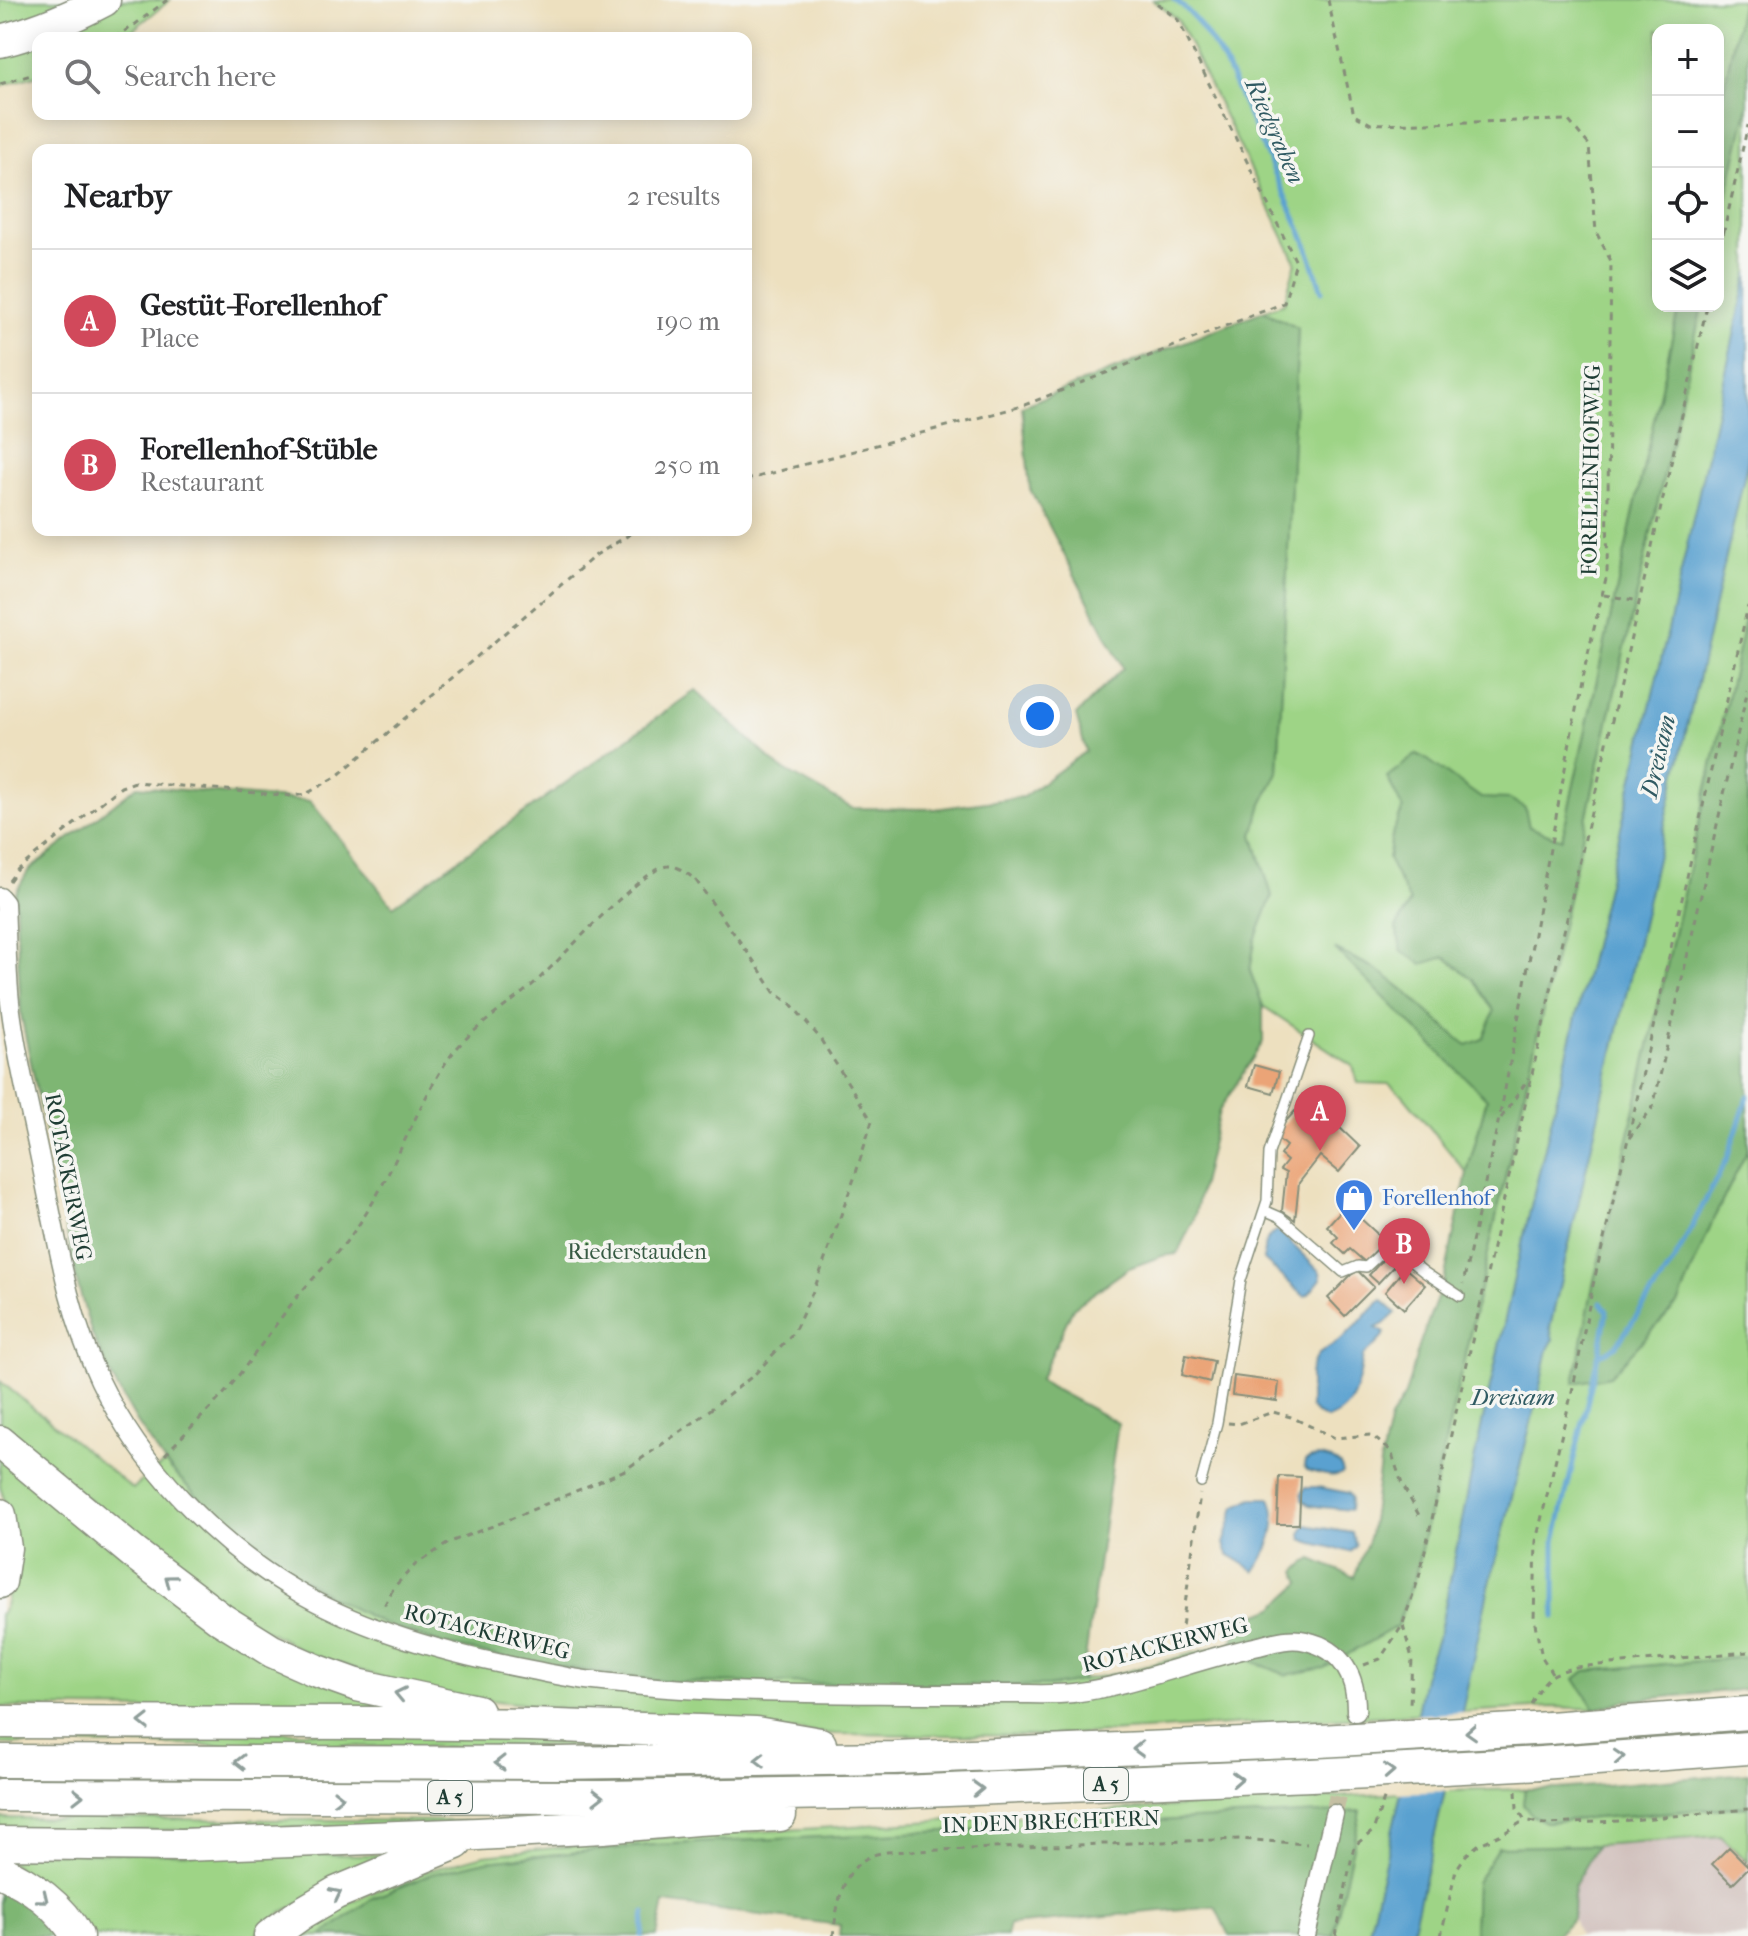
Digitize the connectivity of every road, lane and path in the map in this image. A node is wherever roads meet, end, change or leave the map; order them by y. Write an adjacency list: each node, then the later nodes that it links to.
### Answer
1 (104, 0): 5 (highway)
2 (167, 0): 6 (path)
3 (1153, 0): 14 (path)
4 (1328, 0): 16 (path, FORELLENHOFWEG)
5 (35, 32)
6 (124, 32)
7 (32, 33): 8 (highway)
8 (0, 41)
9 (32, 75): 10 (path)
10 (0, 84)
11 (1748, 125): 12 (path)
12 (1722, 240)
13 (1706, 312): 17 (path)
14 (752, 478)
15 (627, 536): 20 (path)
16 (1604, 595): 17 (path); 23 (path, FORELLENHOFWEG)
17 (1640, 602): 22 (path)
18 (1748, 606): 24 (path)
19 (1748, 688): 24 (path)
20 (4, 889): 29 (street, ROTACKERWEG)
21 (1309, 1036): 25 (lane)
22 (1531, 1075): 23 (path); 34 (path)
23 (1499, 1121): 26 (path, FORELLENHOFWEG)
24 (1628, 1139): 39 (path)
25 (1264, 1210): 26 (lane); 27 (lane)
26 (1460, 1296)
27 (1217, 1423): 30 (lane); 32 (path)
28 (0, 1442): 45 (highway, one-way to 28)
29 (155, 1467): 35 (street, ROTACKERWEG); 35 (path)
30 (1201, 1482): 37 (path)
31 (0, 1515): 33 (highway)
32 (1420, 1517)
33 (0, 1582)
34 (1402, 1626): 38 (path); 40 (path)
35 (375, 1627): 37 (street, ROTACKERWEG)
36 (1748, 1652): 39 (path)
37 (1177, 1667): 38 (street, ROTACKERWEG)
38 (1350, 1671): 41 (street)
39 (1552, 1673): 43 (path)
40 (1410, 1705)
41 (1356, 1712)
42 (1748, 1713): 43 (highway, A 5)
43 (1540, 1717): 47 (highway, A 5, one-way to 47, bridge)
44 (0, 1722): 45 (highway, one-way to 44)
45 (530, 1725): 47 (highway)
46 (1748, 1748): 49 (highway, A 5, one-way to 46, bridge)
47 (894, 1758): 48 (highway, A 5, one-way to 48)
48 (0, 1761)
49 (900, 1792): 50 (highway, A 5, one-way to 49); 56 (highway)
50 (0, 1795)
51 (1385, 1795): 64 (path)
52 (1515, 1797): 55 (path)
53 (1748, 1809): 55 (path)
54 (1334, 1814): 58 (street)
55 (1525, 1820): 65 (path)
56 (478, 1834): 57 (highway); 61 (highway, one-way to 56)
57 (0, 1843)
58 (1327, 1845): 62 (path, IN DEN BRECHTERN); 63 (street)
59 (0, 1871): 60 (highway, one-way to 60)
60 (77, 1936)
61 (270, 1936)
62 (833, 1936)
63 (1306, 1936)
64 (1336, 1936)
65 (1441, 1936)

